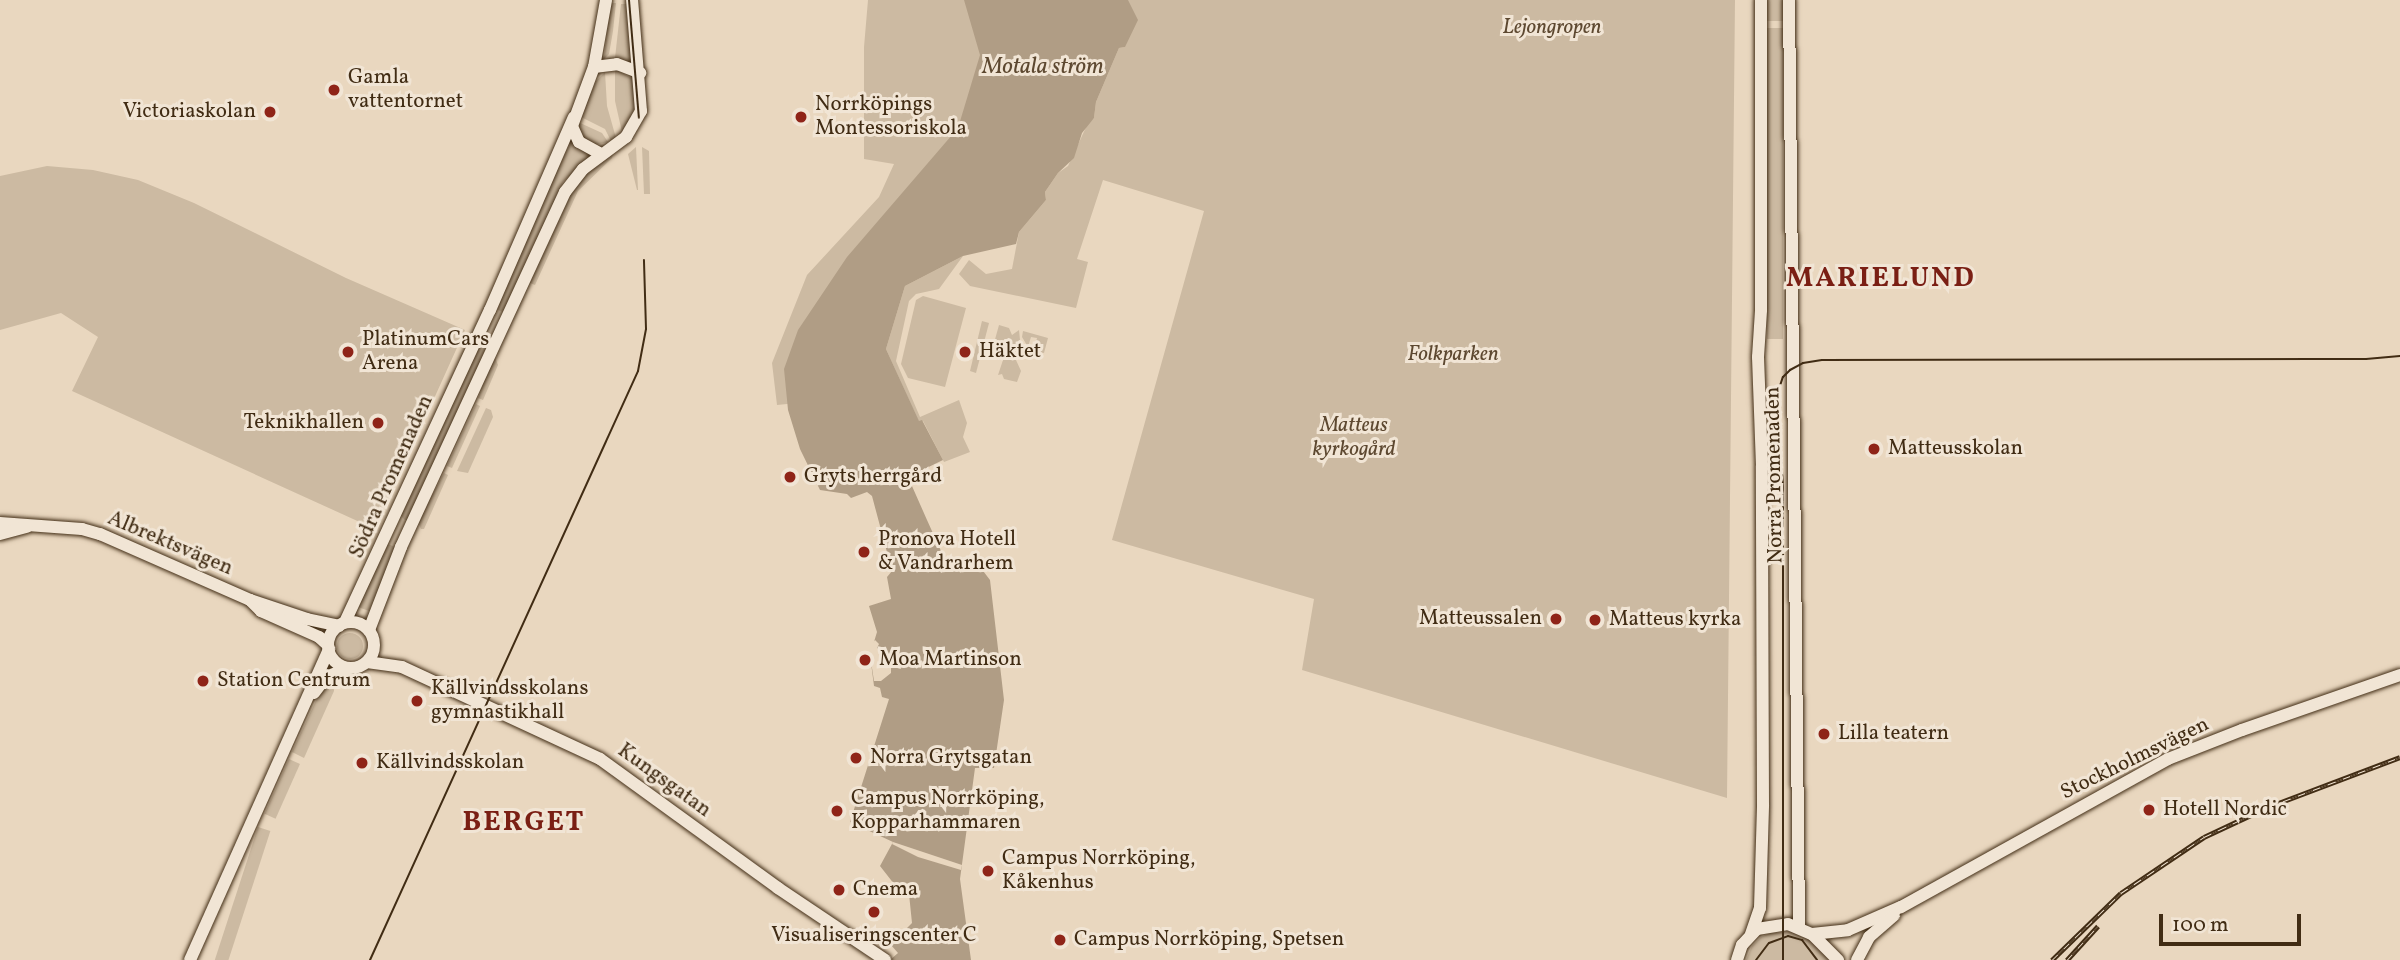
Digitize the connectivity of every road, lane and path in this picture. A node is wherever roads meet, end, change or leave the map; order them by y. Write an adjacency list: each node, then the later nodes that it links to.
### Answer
1 (606, 0): 5 (main road)
2 (632, 0): 6 (main road)
3 (1789, 0): 25 (main road, Norra Promenaden)
4 (1761, 5): 9 (main road, Norra Promenaden)
5 (594, 67): 6 (main road); 7 (main road)
6 (640, 74): 8 (main road)
7 (573, 117): 8 (main road); 15 (main road, Södra Promenaden)
8 (601, 154): 16 (main road, Södra Promenaden)
9 (1762, 310): 10 (main road, Norra Promenaden); 26 (main road, Norra Promenaden)
10 (1766, 368)
11 (0, 523): 12 (main road, Albrektsvägen)
12 (32, 526): 13 (main road, Albrektsvägen); 14 (main road, Albrektsvägen)
13 (0, 534)
14 (250, 600): 15 (main road, Albrektsvägen); 17 (main road, Albrektsvägen)
15 (342, 624): 16 (main road); 17 (main road)
16 (369, 630): 18 (main road)
17 (328, 647): 21 (main road); 23 (main road)
18 (374, 647): 19 (main road); 20 (main road, Kungsgatan)
19 (367, 662): 20 (main road, Kungsgatan); 21 (main road)
20 (402, 667): 29 (main road, Kungsgatan)
21 (348, 668): 23 (main road)
22 (2400, 676): 24 (main road, Stockholmsvägen)
23 (305, 705): 28 (main road)
24 (1901, 907): 27 (main road, Stockholmsvägen); 32 (main road, Stockholmsvägen)
25 (1799, 926): 26 (main road); 27 (main road)
26 (1757, 931): 30 (main road)
27 (1812, 934): 31 (main road)
28 (190, 960)
29 (884, 960)
30 (1737, 960)
31 (1838, 960)
32 (1857, 960)

